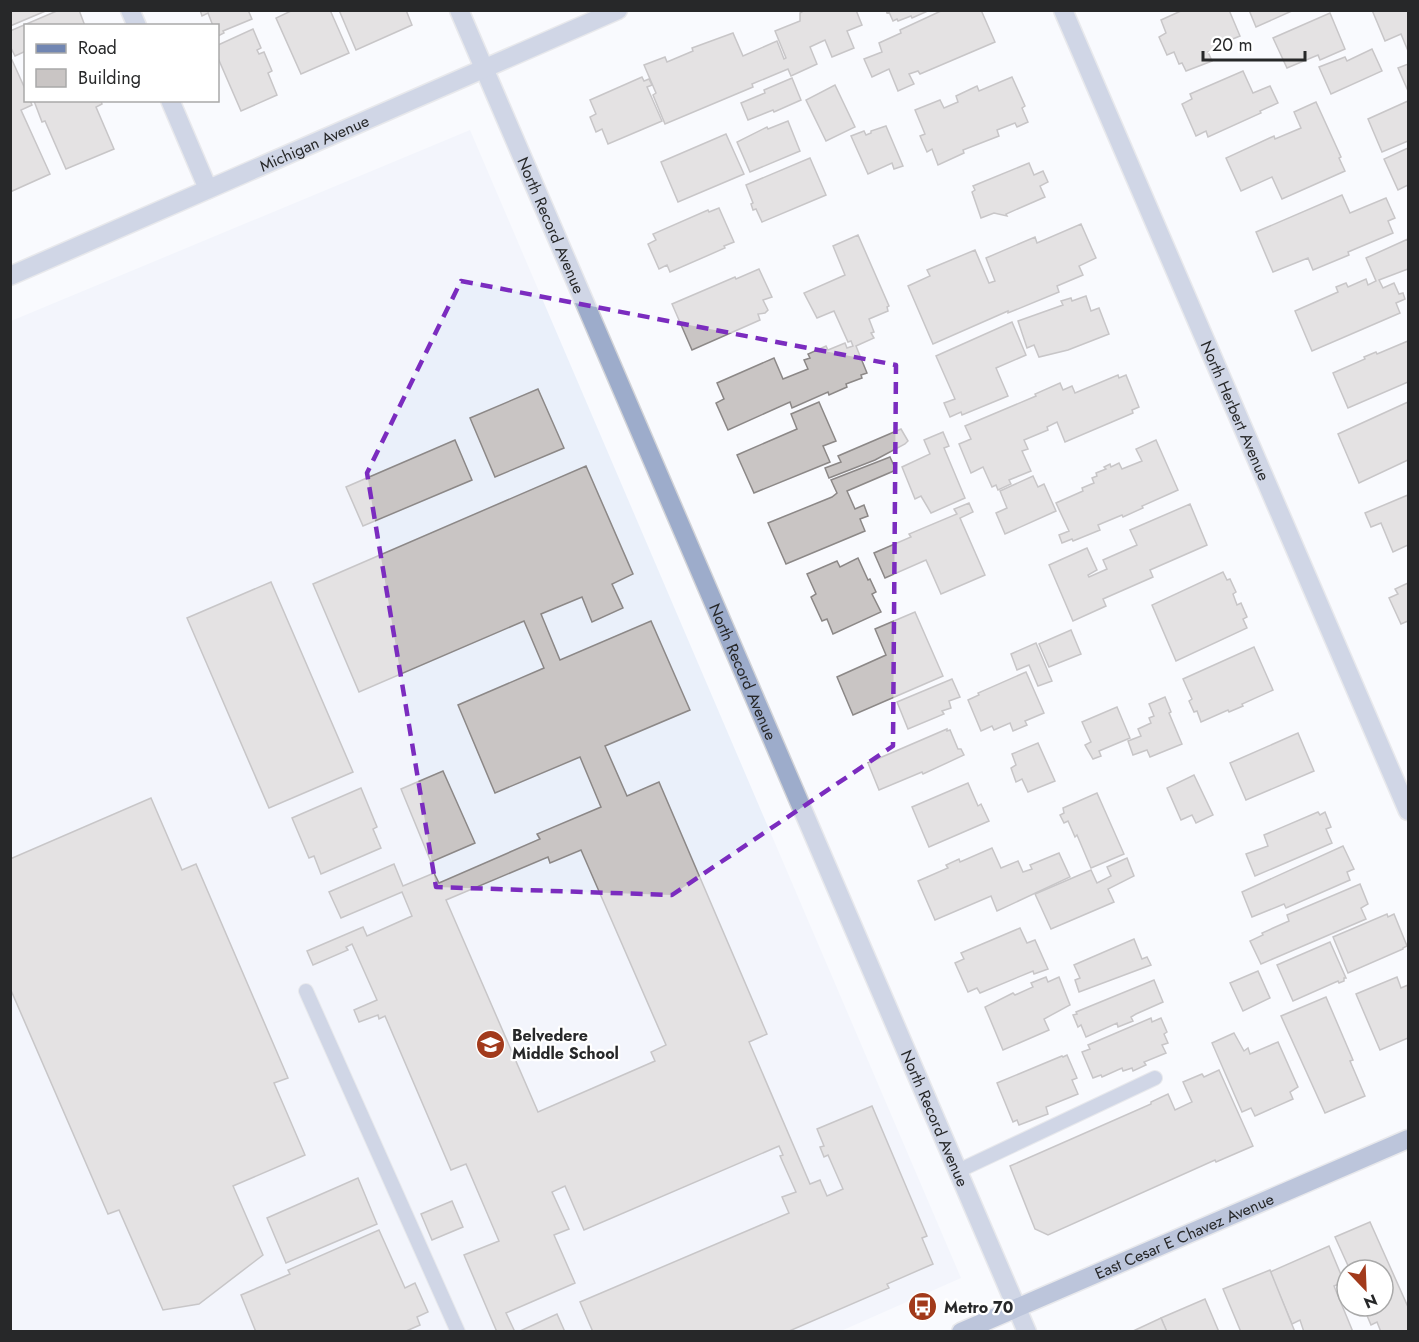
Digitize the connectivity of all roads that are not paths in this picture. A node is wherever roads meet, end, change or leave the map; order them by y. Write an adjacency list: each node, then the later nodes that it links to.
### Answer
1 (130, 10): 5 (street)
2 (459, 10): 6 (street, North Record Avenue)
3 (618, 10): 6 (street, Michigan Avenue)
4 (1063, 10): 10 (street, North Herbert Avenue)
5 (136, 24)
6 (485, 68): 8 (street, Michigan Avenue); 14 (street, North Record Avenue)
7 (171, 102): 8 (street)
8 (208, 189): 9 (street, Michigan Avenue)
9 (10, 276)
10 (1408, 812)
11 (306, 991): 16 (lane)
12 (1155, 1078): 14 (lane)
13 (1408, 1139): 15 (main road, East Cesar E Chavez Avenue)
14 (958, 1171): 15 (street, North Record Avenue)
15 (1017, 1308): 17 (main road, East Cesar E Chavez Avenue); 18 (street, North Record Avenue)
16 (458, 1332)
17 (961, 1332)
18 (1027, 1332)

